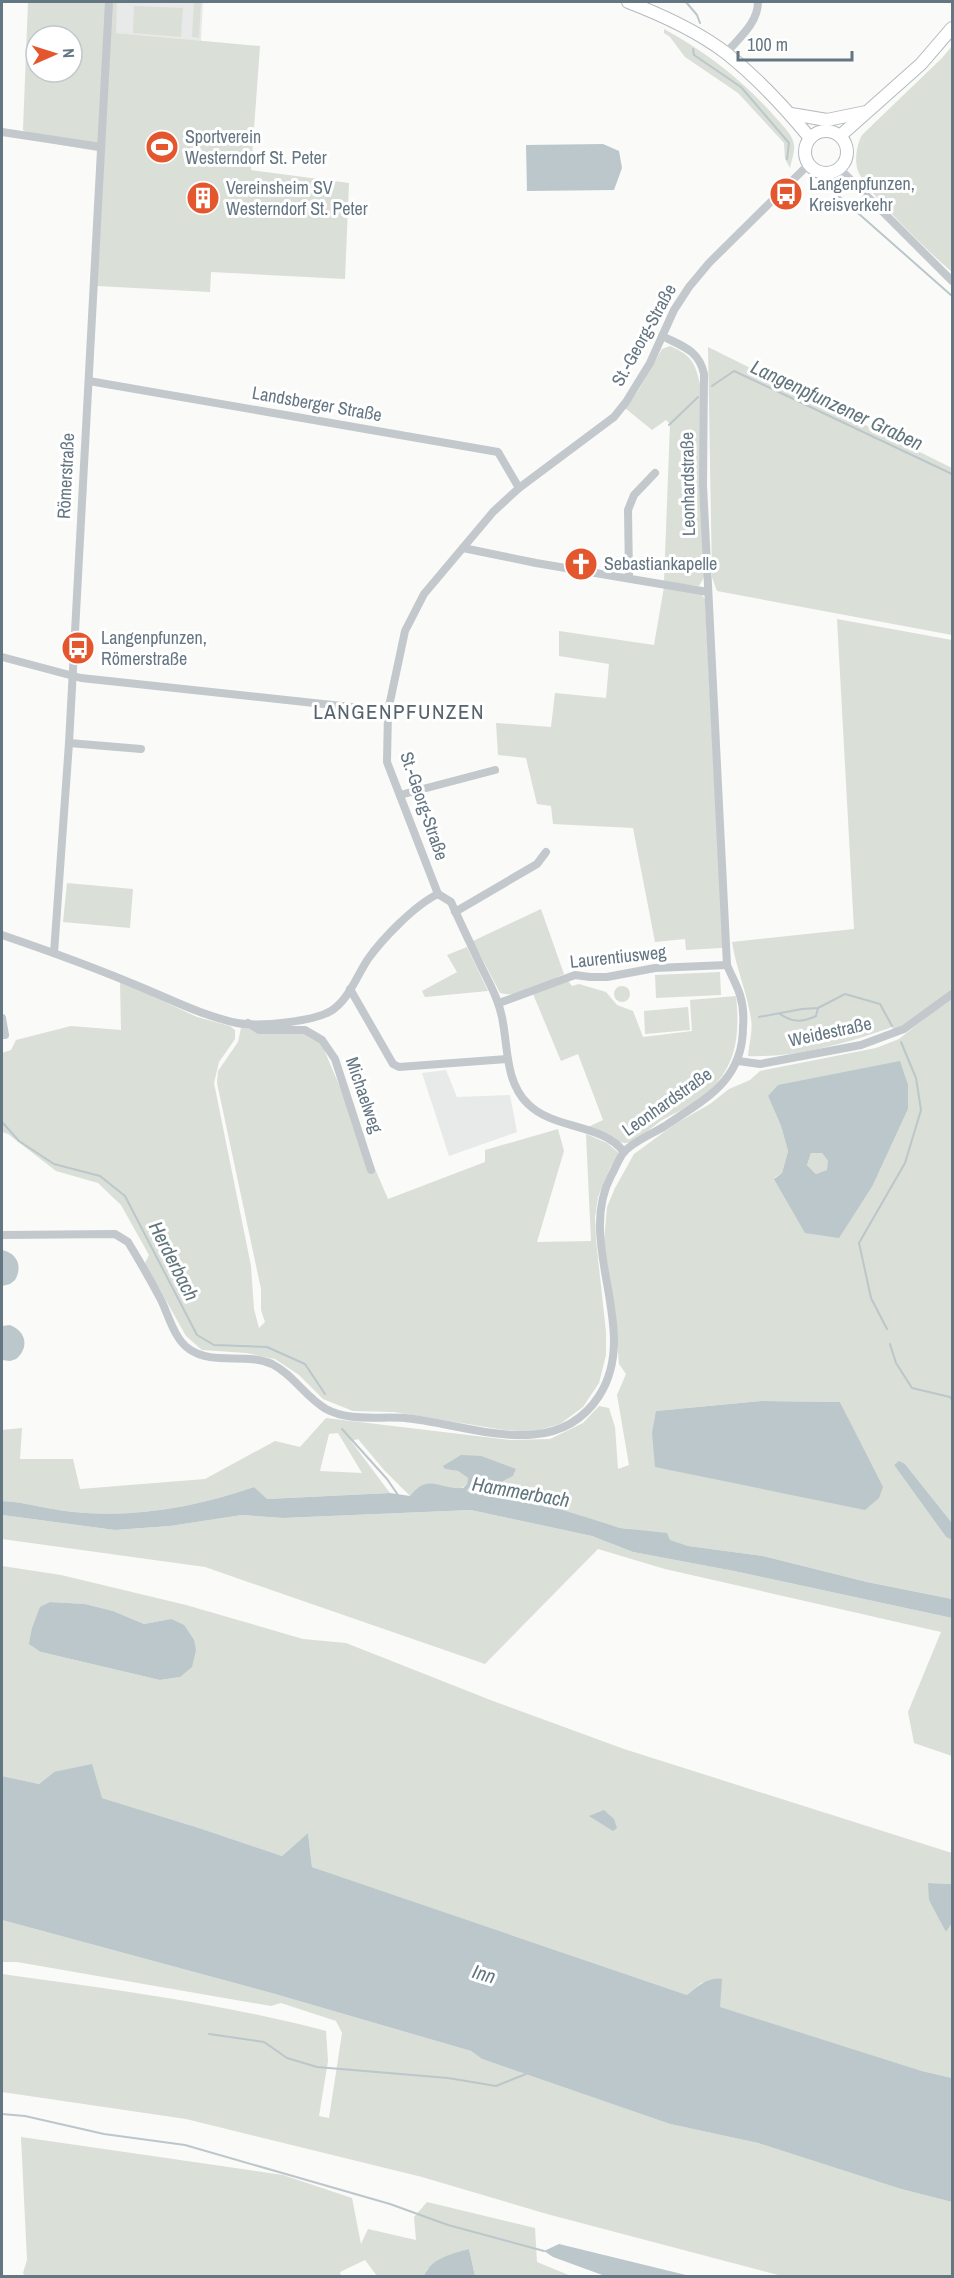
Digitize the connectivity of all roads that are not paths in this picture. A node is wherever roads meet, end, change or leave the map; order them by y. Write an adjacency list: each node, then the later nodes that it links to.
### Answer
1 (109, 2): 11 (street, Römerstraße)
2 (628, 2): 5 (main road)
3 (758, 2): 5 (street)
4 (952, 28): 6 (main road)
5 (726, 53): 7 (main road)
6 (867, 112): 7 (main road); 9 (main road)
7 (791, 114): 10 (main road)
8 (2, 132): 11 (street)
9 (840, 136): 10 (main road); 13 (main road)
10 (810, 138): 12 (main road)
11 (101, 147): 16 (street, Römerstraße)
12 (809, 164): 13 (main road); 15 (street, St.-Georg-Straße)
13 (839, 168): 14 (street)
14 (952, 281)
15 (662, 336): 18 (street, St.-Georg-Straße); 21 (street, Leonhardstraße)
16 (88, 381): 18 (street, Landsberger Straße); 23 (street, Römerstraße)
17 (655, 473): 20 (street)
18 (519, 488): 19 (street, St.-Georg-Straße)
19 (463, 548): 20 (street); 24 (street, St.-Georg-Straße)
20 (629, 577): 21 (street)
21 (708, 592): 34 (street, Leonhardstraße)
22 (2, 657): 23 (street)
23 (72, 676): 24 (street); 25 (street, Römerstraße)
24 (388, 711): 28 (street, St.-Georg-Straße)
25 (69, 742): 26 (street); 33 (street, Römerstraße)
26 (141, 749)
27 (495, 771): 28 (street)
28 (399, 795): 30 (street, St.-Georg-Straße)
29 (546, 852): 31 (street)
30 (438, 894): 31 (street); 35 (street)
31 (455, 912): 37 (street)
32 (2, 935): 33 (street)
33 (54, 953): 39 (street)
34 (727, 965): 37 (street, Laurentiusweg); 42 (street, Leonhardstraße)
35 (350, 989): 39 (street); 41 (street)
36 (952, 994): 42 (street, Weidestraße)
37 (499, 1003): 41 (street)
38 (2, 1018): 40 (street)
39 (248, 1023): 44 (street, Michaelweg)
40 (5, 1035)
41 (507, 1059): 43 (street)
42 (738, 1061): 43 (street, Leonhardstraße)
43 (624, 1152): 45 (street, Leonhardstraße)
44 (371, 1170)
45 (2, 1235)

